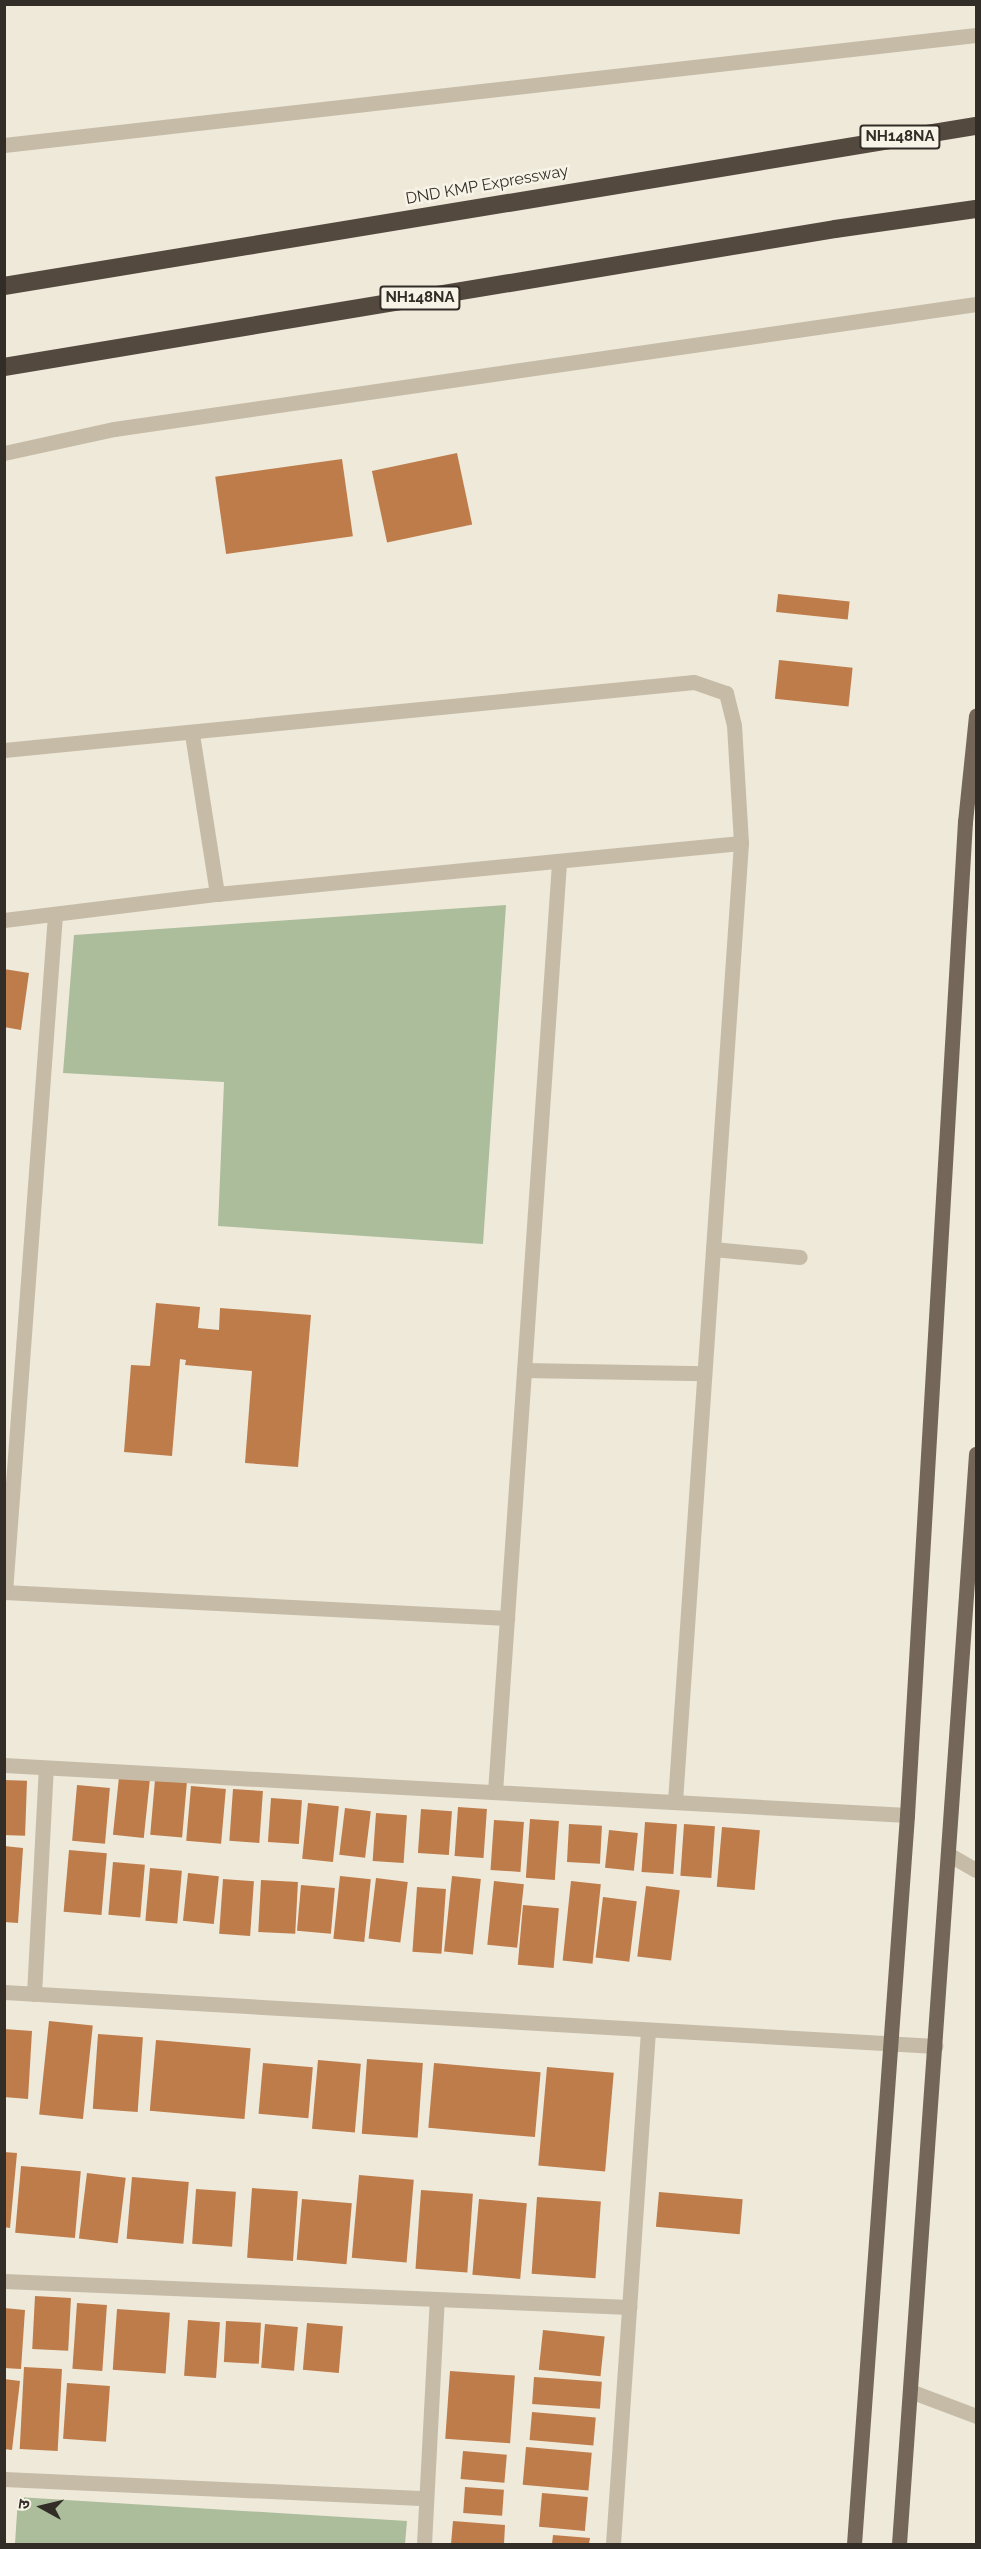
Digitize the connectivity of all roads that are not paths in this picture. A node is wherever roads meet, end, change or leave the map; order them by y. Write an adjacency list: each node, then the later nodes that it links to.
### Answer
1 (976, 35): 3 (street)
2 (976, 126): 5 (highway, DND KMP Expressway / NH148NA)
3 (4, 145)
4 (976, 209): 7 (highway, NH148NA)
5 (4, 286)
6 (976, 304): 8 (street)
7 (4, 367)
8 (4, 453)
9 (976, 716): 28 (main road)
10 (192, 734): 11 (street); 12 (street); 14 (street)
11 (4, 750)
12 (741, 843): 13 (street); 17 (street)
13 (560, 862): 14 (street); 19 (street)
14 (217, 894): 15 (street)
15 (55, 915): 16 (street); 22 (street)
16 (4, 920)
17 (713, 1249): 18 (street); 20 (street)
18 (800, 1257)
19 (524, 1370): 20 (street); 23 (street)
20 (704, 1373): 27 (street)
21 (976, 1454): 29 (main road)
22 (5, 1592): 23 (street)
23 (507, 1618): 26 (street)
24 (4, 1765): 25 (street)
25 (46, 1768): 26 (street); 32 (street)
26 (495, 1792): 27 (street)
27 (675, 1802): 28 (street)
28 (907, 1815): 34 (main road)
29 (948, 1854): 30 (street); 35 (main road)
30 (976, 1870)
31 (4, 1992): 32 (street)
32 (34, 1994): 33 (street)
33 (648, 2030): 34 (street); 38 (street)
34 (888, 2043): 35 (street); 45 (main road)
35 (935, 2046): 39 (main road)
36 (4, 2280): 37 (street)
37 (437, 2299): 38 (street); 42 (street)
38 (629, 2307): 44 (street)
39 (910, 2391): 40 (street); 46 (main road)
40 (976, 2416)
41 (4, 2479): 42 (street)
42 (426, 2498): 43 (street)
43 (424, 2544)
44 (613, 2544)
45 (854, 2544)
46 (899, 2544)

